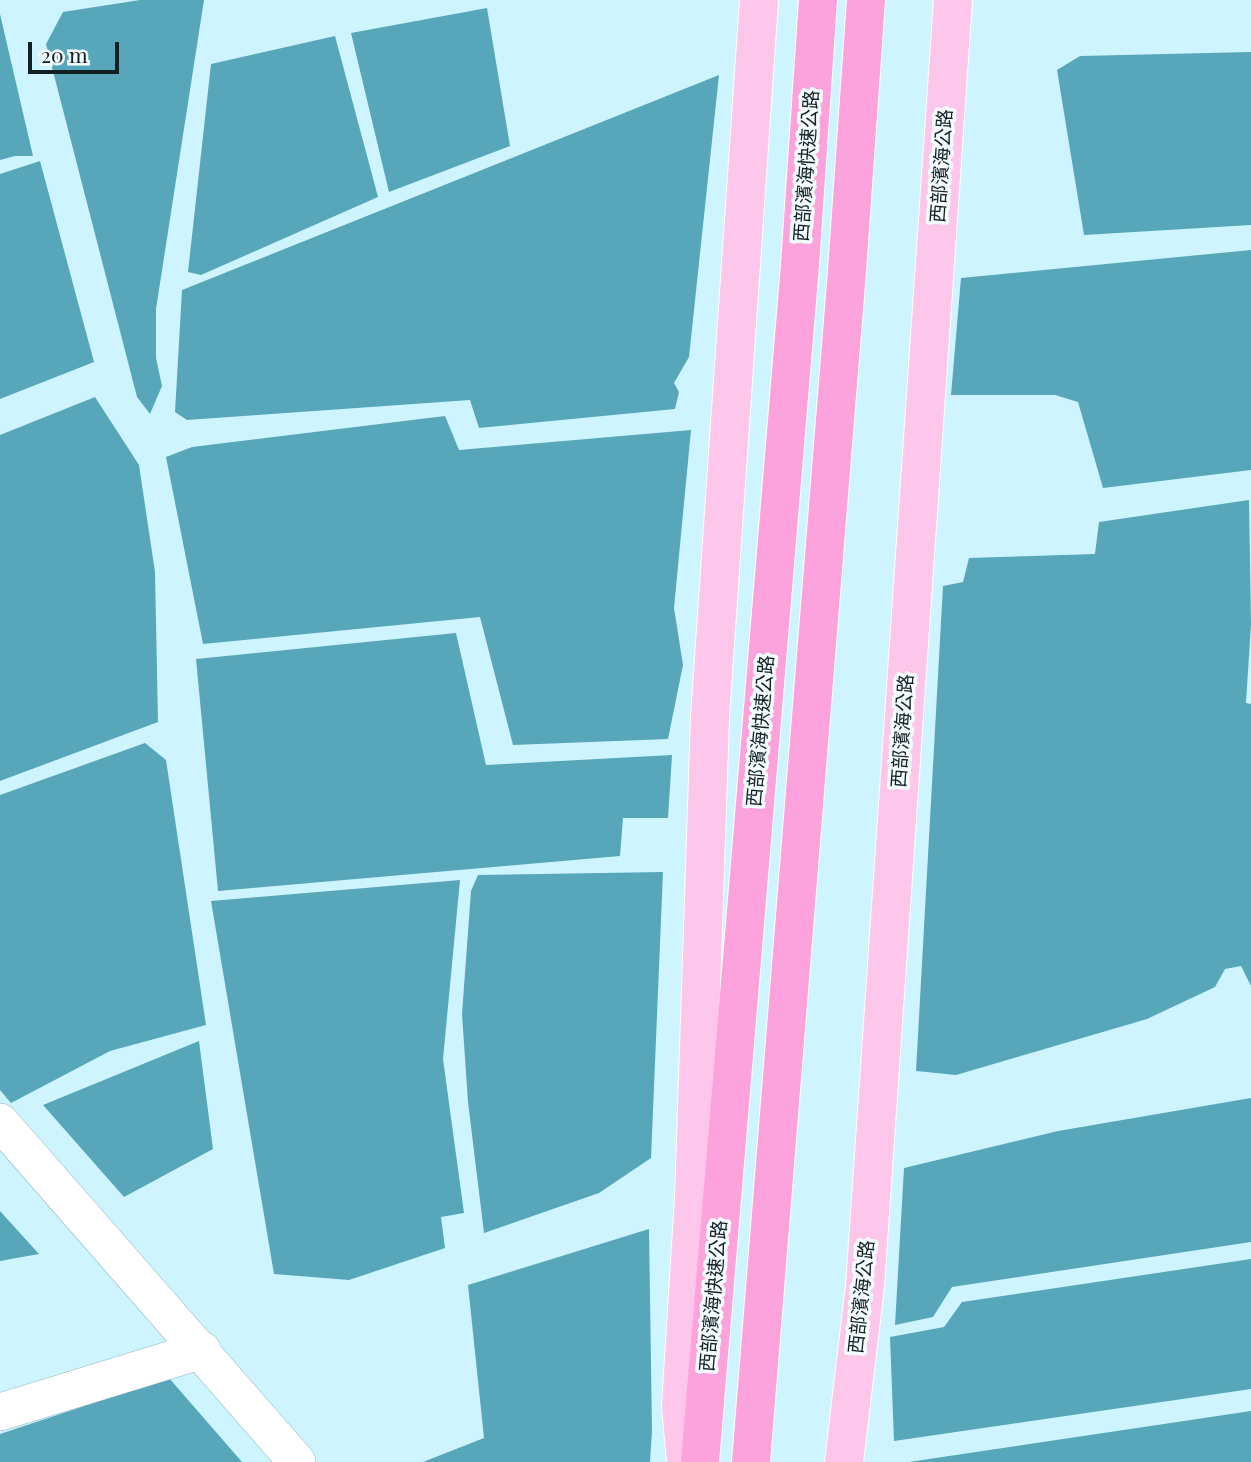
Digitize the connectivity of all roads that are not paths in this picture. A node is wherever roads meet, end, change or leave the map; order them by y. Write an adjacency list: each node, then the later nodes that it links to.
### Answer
1 (760, 0): 7 (main road)
2 (818, 0): 12 (highway, 西部濱海快速公路)
3 (866, 0): 13 (highway)
4 (953, 0): 14 (main road, 西部濱海公路)
5 (0, 1122): 6 (street)
6 (202, 1350): 8 (street); 9 (street)
7 (681, 1406): 10 (main road); 11 (main road)
8 (0, 1412)
9 (297, 1462)
10 (671, 1462)
11 (686, 1462)
12 (700, 1462)
13 (751, 1462)
14 (844, 1462)

